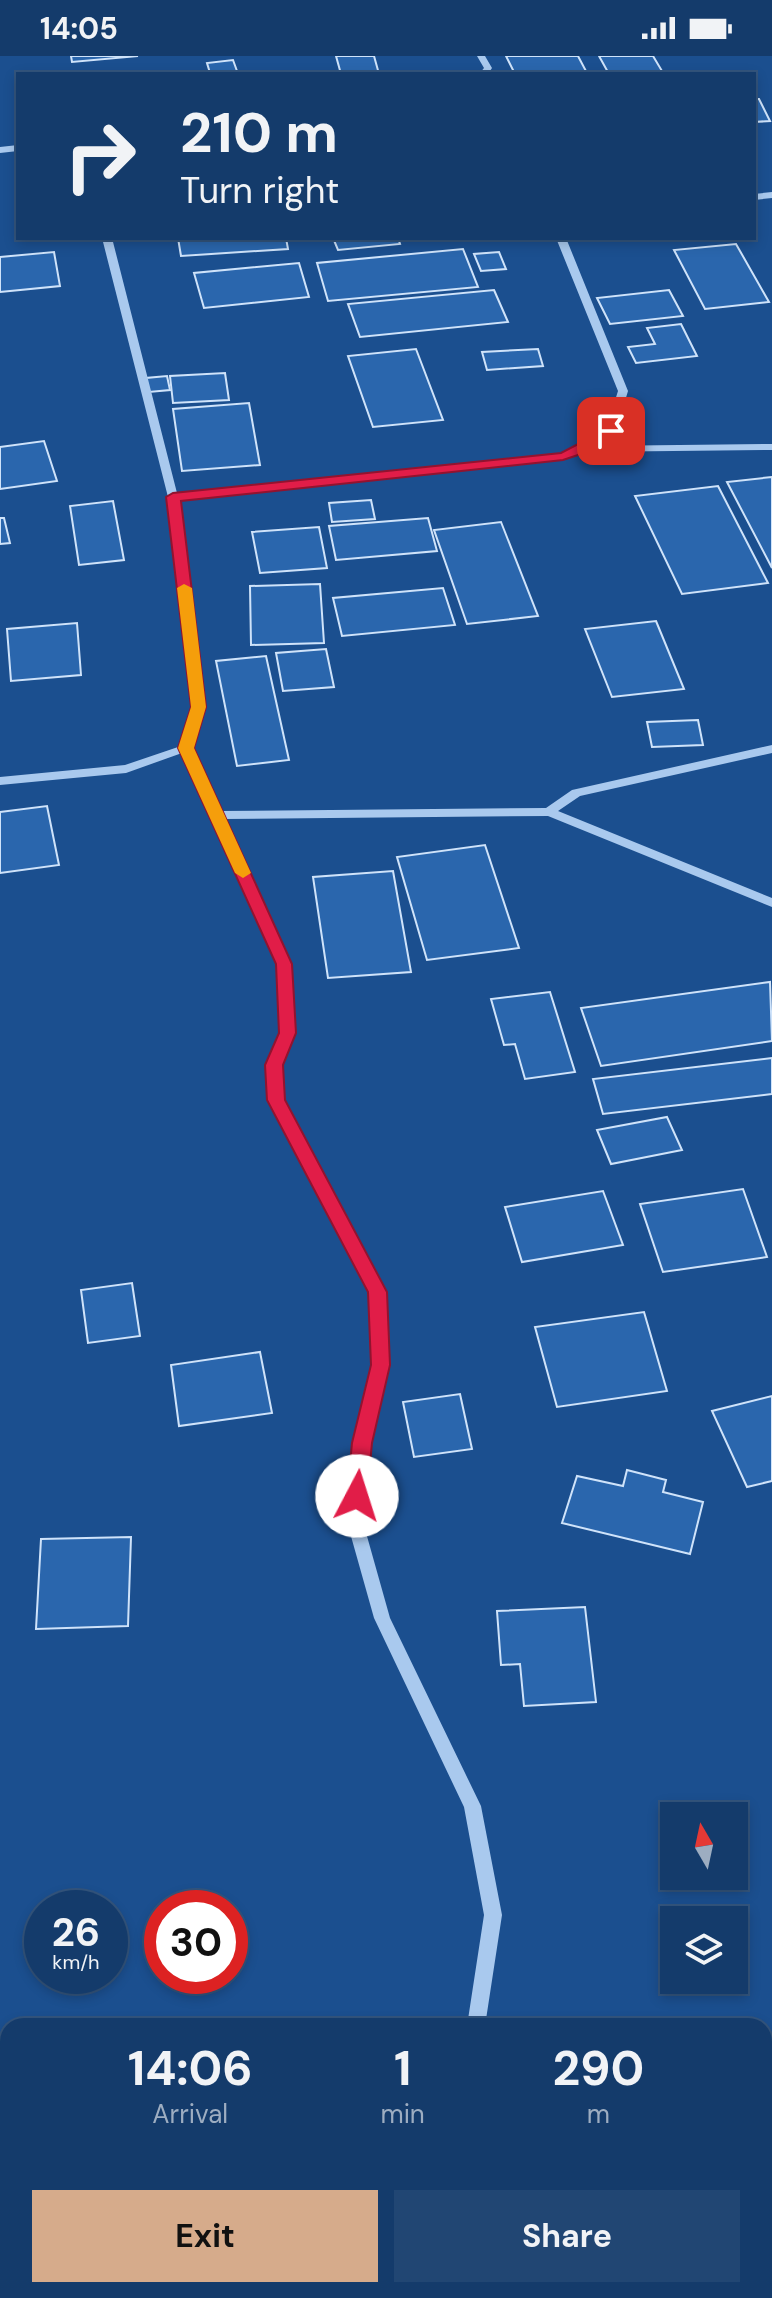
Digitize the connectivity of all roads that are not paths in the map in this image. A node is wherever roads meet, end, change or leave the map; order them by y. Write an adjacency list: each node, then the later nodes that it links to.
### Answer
1 (108, 240): 5 (street)
2 (562, 240): 4 (street)
3 (772, 447): 4 (street)
4 (582, 449): 5 (street)
5 (173, 497): 6 (street)
6 (186, 748): 8 (street); 10 (street)
7 (772, 749): 9 (street)
8 (0, 781)
9 (549, 812): 10 (street); 11 (street)
10 (217, 815): 12 (street)
11 (772, 903)
12 (477, 2018)

